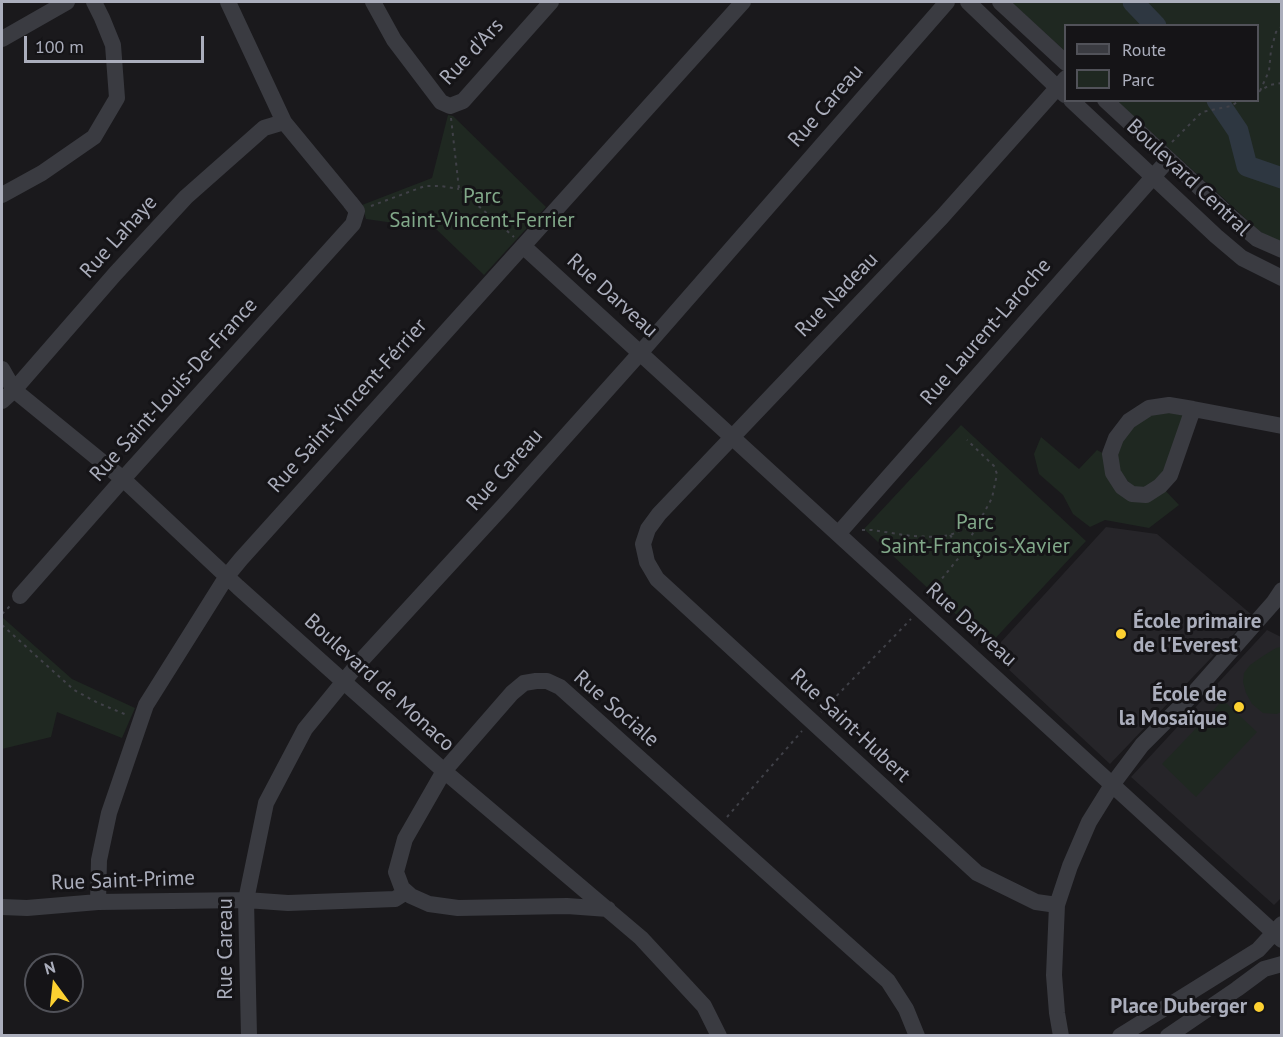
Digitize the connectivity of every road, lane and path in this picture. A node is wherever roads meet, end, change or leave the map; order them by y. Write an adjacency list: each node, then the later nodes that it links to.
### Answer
1 (67, 2): 12 (street)
2 (94, 2): 25 (street)
3 (228, 2): 21 (street)
4 (373, 2): 20 (street)
5 (551, 2): 10 (street, Rue d'Ars)
6 (743, 2): 27 (street, Rue Saint-Vincent-Férrier)
7 (947, 2): 30 (street, Rue Careau)
8 (968, 2): 15 (street)
9 (1000, 2): 13 (street)
10 (534, 8): 20 (street, Rue d'Ars)
11 (1281, 26): 16 (path)
12 (2, 39)
13 (1064, 62)
14 (1281, 84): 16 (path)
15 (1063, 87): 35 (street, Rue Nadeau)
16 (1259, 91)
17 (1073, 102): 23 (street, Boulevard Central)
18 (1107, 102): 22 (street, Boulevard Central)
19 (1238, 102): 22 (path)
20 (450, 106): 24 (path)
21 (284, 122): 26 (street); 32 (street, Rue Lahaye)
22 (1167, 154): 23 (street, Rue Laurent-Laroche); 28 (street, Boulevard Central)
23 (1153, 178): 29 (street, Boulevard Central); 39 (street, Rue Laurent-Laroche)
24 (459, 189): 26 (path); 27 (path)
25 (2, 195)
26 (357, 211): 37 (street, Rue Saint-Louis-De-France)
27 (523, 246): 30 (street, Rue Darveau); 43 (street, Rue Saint-Vincent-Férrier)
28 (1281, 250)
29 (1281, 278)
30 (641, 352): 35 (street, Rue Darveau); 48 (street, Rue Careau)
31 (2, 369): 32 (street, Boulevard de Monaco)
32 (8, 395): 37 (street, Boulevard de Monaco)
33 (1193, 409): 33 (street); 34 (street)
34 (1281, 426)
35 (732, 438): 39 (street, Rue Darveau); 41 (street, Rue Nadeau)
36 (967, 440): 38 (path)
37 (123, 479): 43 (street, Boulevard de Monaco); 45 (street, Rue Saint-Louis-De-France)
38 (981, 520): 40 (path); 42 (path)
39 (840, 532): 40 (path); 46 (street, Rue Darveau)
40 (950, 535): 42 (path)
41 (643, 544): 50 (street, Rue Saint-Hubert)
42 (963, 552): 46 (path)
43 (227, 576): 48 (street, Boulevard de Monaco); 49 (street, Rue Saint-Vincent-Férrier)
44 (1281, 590): 52 (street)
45 (20, 596)
46 (919, 609): 50 (path); 52 (street, Rue Darveau)
47 (2, 625): 49 (path)
48 (344, 682): 51 (street, Boulevard de Monaco); 55 (street, Rue Careau)
49 (140, 721): 56 (street, Rue Saint-Vincent-Férrier)
50 (811, 721): 53 (path); 57 (street, Rue Saint-Hubert)
51 (444, 771): 53 (street, Rue Sociale); 54 (street, Rue Sociale); 59 (street, Boulevard de Monaco)
52 (1112, 785): 57 (street); 60 (street, Rue Darveau)
53 (717, 828): 66 (street, Rue Sociale)
54 (406, 892): 55 (street, Rue Saint-Prime); 59 (street)
55 (246, 900): 56 (street, Rue Saint-Prime); 64 (street, Rue Careau)
56 (98, 902): 58 (street, Rue Saint-Prime)
57 (1057, 905): 67 (street)
58 (2, 907)
59 (608, 909): 65 (street, Boulevard de Monaco)
60 (1279, 932): 62 (street)
61 (1281, 964): 63 (street)
62 (1225, 971): 63 (street); 68 (street)
63 (1237, 989): 69 (street)
64 (249, 1035)
65 (719, 1035)
66 (917, 1035)
67 (1061, 1035)
68 (1120, 1035)
69 (1168, 1035)

